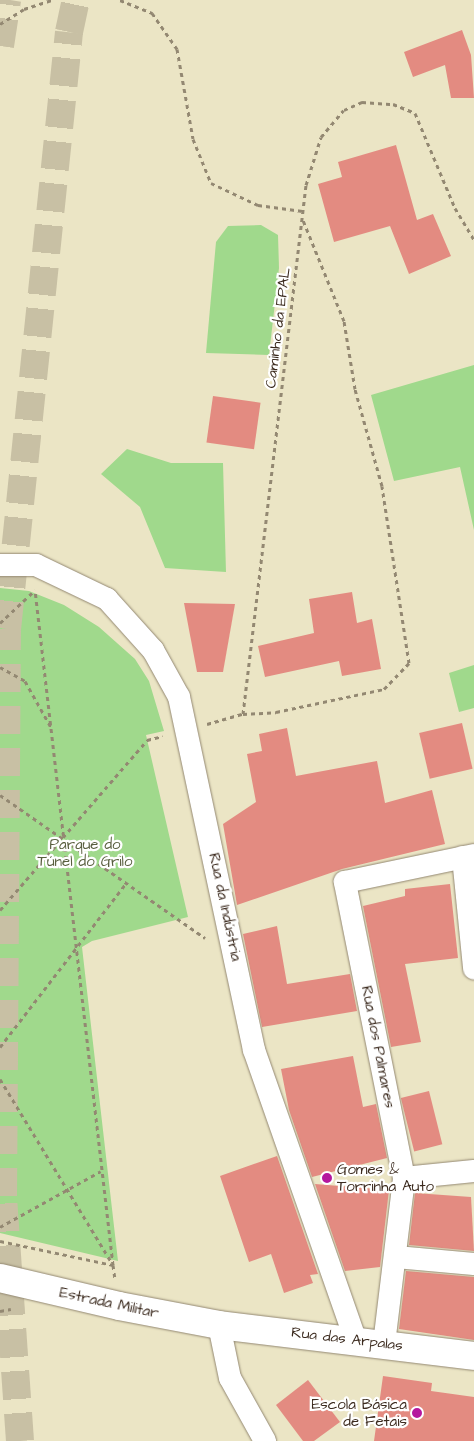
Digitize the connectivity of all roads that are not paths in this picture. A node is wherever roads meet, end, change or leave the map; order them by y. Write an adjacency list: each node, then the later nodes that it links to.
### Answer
1 (0, 565): 10 (street, Rua da Indústria)
2 (468, 856): 3 (street); 5 (street, Rua dos Palmares)
3 (474, 968)
4 (474, 1171): 5 (street)
5 (404, 1178): 6 (street, Rua dos Palmares)
6 (396, 1258): 7 (street); 11 (street, Rua dos Palmares)
7 (474, 1264)
8 (0, 1278): 9 (street, Estrada Militar)
9 (220, 1325): 10 (street, Rua das Arpalas); 13 (street)
10 (355, 1339): 11 (street, Rua das Arpalas)
11 (384, 1344): 12 (street, Rua das Arpalas)
12 (474, 1356)
13 (265, 1441)

